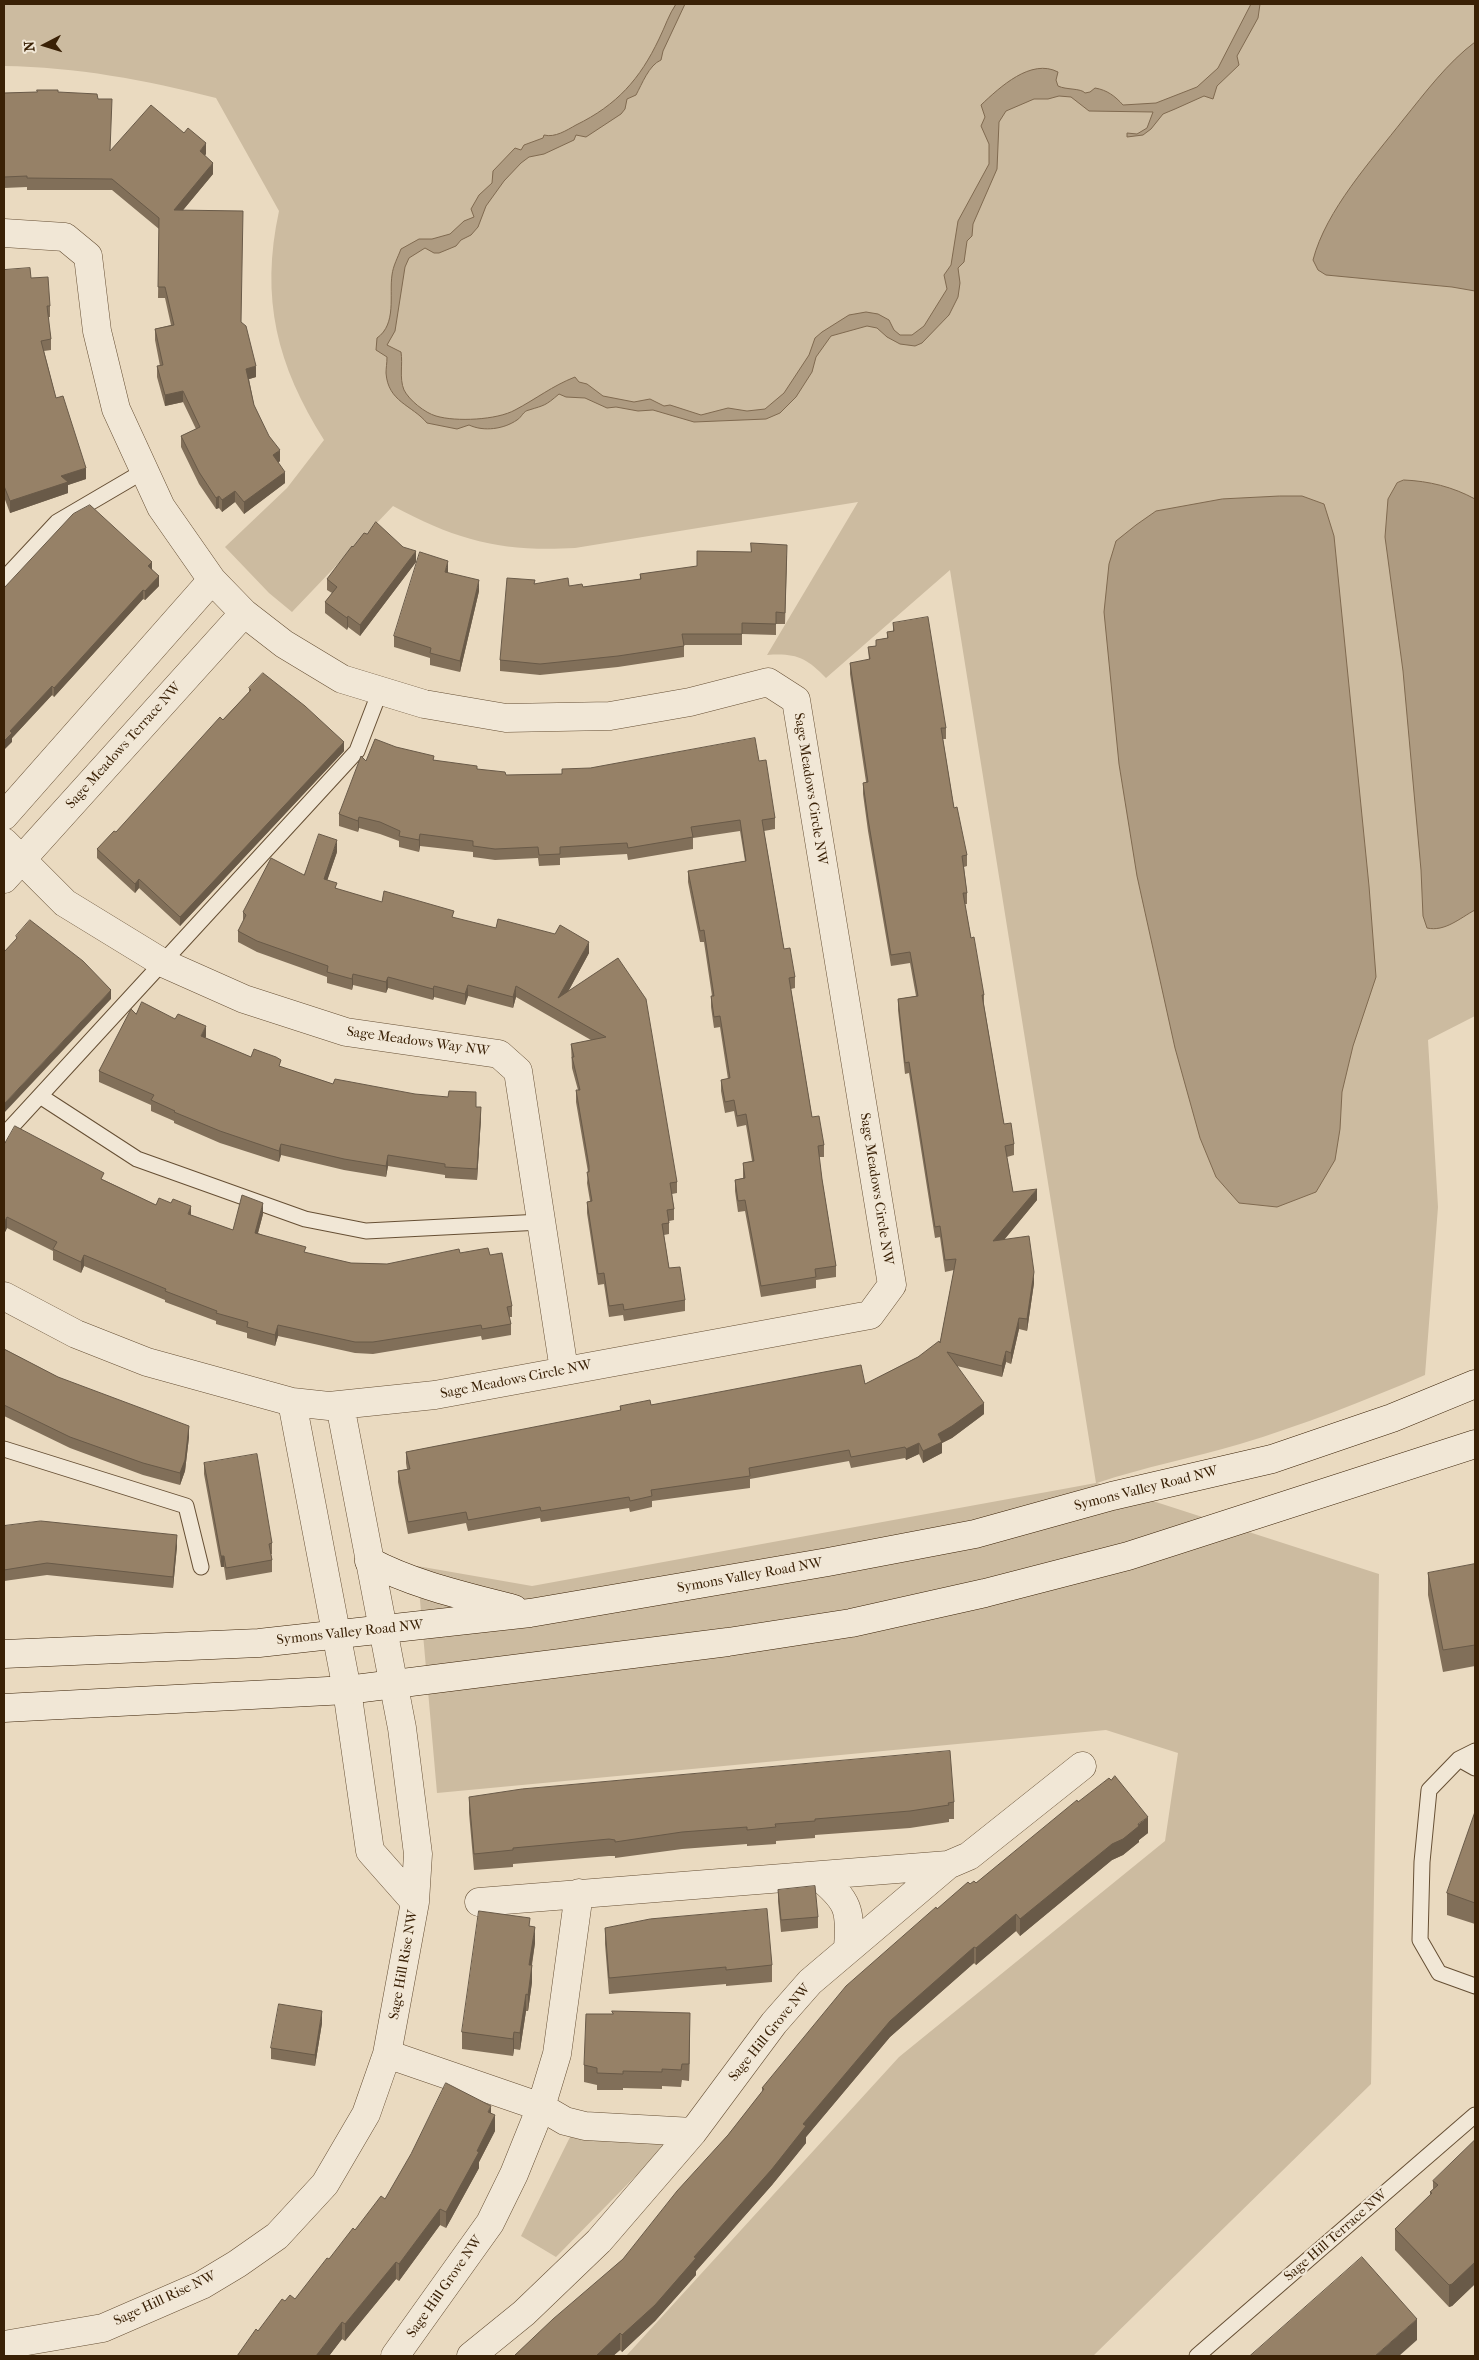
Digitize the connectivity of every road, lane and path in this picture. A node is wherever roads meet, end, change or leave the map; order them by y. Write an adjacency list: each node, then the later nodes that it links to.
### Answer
1 (4, 233): 2 (street, Sage Meadows Circle NW)
2 (144, 471): 3 (lane); 4 (street, Sage Meadows Circle NW)
3 (4, 580)
4 (212, 580): 5 (street, Sage Meadows Circle NW); 7 (street)
5 (244, 614): 6 (street, Sage Meadows Circle NW); 8 (street, Sage Meadows Terrace NW)
6 (380, 691): 9 (lane); 14 (street, Sage Meadows Circle NW)
7 (4, 816)
8 (9, 860): 9 (street, Sage Meadows Way NW)
9 (163, 963): 10 (lane); 12 (street, Sage Meadows Way NW)
10 (40, 1096): 11 (lane); 12 (lane)
11 (4, 1135)
12 (541, 1222): 14 (street, Sage Meadows Way NW)
13 (4, 1296): 16 (street, Sage Meadows Circle NW)
14 (564, 1370): 17 (street, Sage Meadows Circle NW)
15 (1475, 1384): 22 (street, Symons Valley Road NW)
16 (292, 1402): 17 (street, Sage Meadows Circle NW); 24 (street)
17 (340, 1405): 20 (street)
18 (1475, 1444): 26 (street)
19 (4, 1449): 21 (lane)
20 (368, 1562): 22 (street); 23 (street)
21 (201, 1567)
22 (530, 1613): 23 (street, Symons Valley Road NW)
23 (384, 1630): 24 (street, Symons Valley Road NW); 26 (street)
24 (336, 1634): 25 (street, Symons Valley Road NW); 27 (street)
25 (4, 1654)
26 (393, 1684): 27 (street); 36 (street, Sage Hill Rise NW)
27 (347, 1690): 28 (street); 36 (street, Sage Hill Rise NW)
28 (4, 1708)
29 (1475, 1751): 30 (lane)
30 (1459, 1759): 32 (lane); 39 (lane)
31 (1082, 1766): 33 (street, Sage Hill Grove NW)
32 (1475, 1768)
33 (948, 1865): 34 (street, Sage Hill Grove NW); 38 (street, Sage Hill Grove NW)
34 (818, 1876): 35 (street, Sage Hill Grove NW); 38 (street)
35 (579, 1893): 37 (street, Sage Hill Grove NW); 41 (street, Sage Hill Grove NW)
36 (416, 1902): 40 (street, Sage Hill Rise NW)
37 (479, 1902)
38 (848, 1948): 43 (street, Sage Hill Grove NW)
39 (1475, 1986)
40 (387, 2054): 41 (street); 44 (street, Sage Hill Rise NW)
41 (541, 2107): 43 (street); 45 (street, Sage Hill Grove NW)
42 (1475, 2115): 47 (lane, Sage Hill Terrace NW)
43 (693, 2132): 46 (street, Sage Hill Grove NW)
44 (4, 2345)
45 (395, 2356)
46 (472, 2356)
47 (1197, 2356)

